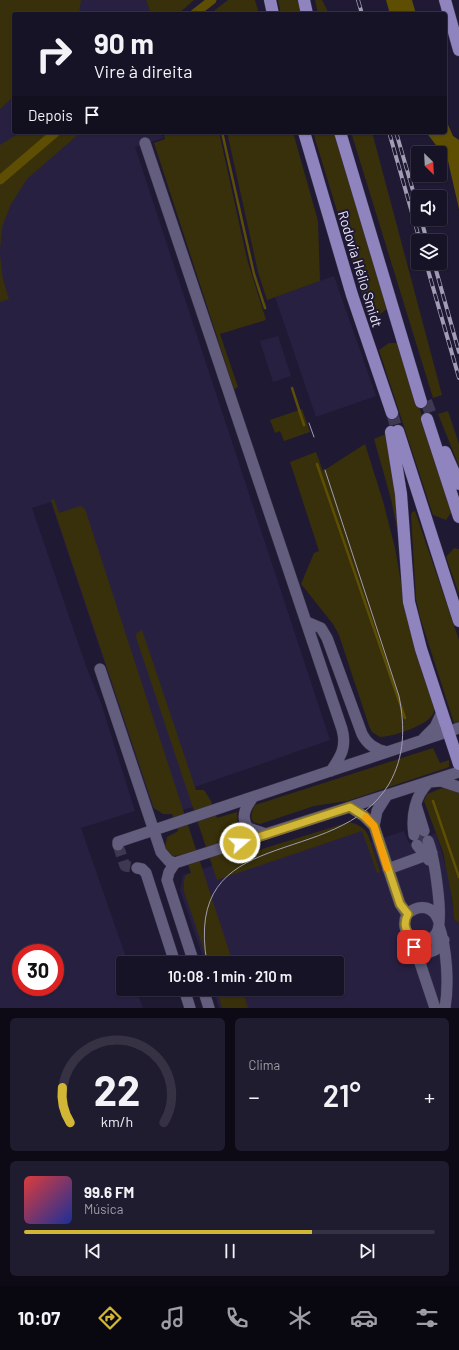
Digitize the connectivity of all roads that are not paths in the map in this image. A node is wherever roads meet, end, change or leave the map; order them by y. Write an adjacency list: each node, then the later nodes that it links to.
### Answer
1 (270, 0): 4 (main road)
2 (304, 0): 5 (main road)
3 (445, 0): 6 (main road)
4 (273, 12)
5 (307, 12)
6 (459, 50)
7 (305, 134): 11 (main road, Rodovia Hélio Smidt)
8 (341, 134): 10 (main road, Rodovia Hélio Smidt)
9 (145, 143): 15 (street)
10 (423, 402)
11 (389, 414)
12 (459, 484): 13 (main road)
13 (459, 517)
14 (459, 621): 17 (main road)
15 (307, 622): 20 (street); 22 (street)
16 (100, 669): 30 (street)
17 (442, 712): 18 (main road); 19 (street)
18 (454, 730): 19 (street); 21 (main road)
19 (415, 743): 20 (street)
20 (387, 752): 22 (street)
21 (457, 753)
22 (331, 771): 27 (street)
23 (459, 772): 24 (street)
24 (429, 782): 25 (street); 26 (street); 33 (street)
25 (459, 787)
26 (387, 795): 28 (street); 29 (street)
27 (253, 797): 30 (street); 31 (street)
28 (350, 807): 29 (street); 31 (street)
29 (374, 826): 36 (street)
30 (154, 830): 32 (street); 34 (street)
31 (266, 834): 34 (street)
32 (118, 844)
33 (430, 857): 36 (street); 38 (street)
34 (179, 863): 42 (street)
35 (137, 868): 41 (street)
36 (388, 869): 37 (street)
37 (408, 914): 38 (street); 39 (street)
38 (439, 924): 39 (street); 40 (street)
39 (412, 939): 43 (street)
40 (444, 940): 43 (street); 49 (street)
41 (173, 956)
42 (192, 956)
43 (417, 957): 48 (street)
44 (186, 996): 46 (street)
45 (205, 996): 47 (street)
46 (190, 1008)
47 (209, 1008)
48 (435, 1008)
49 (445, 1008)

